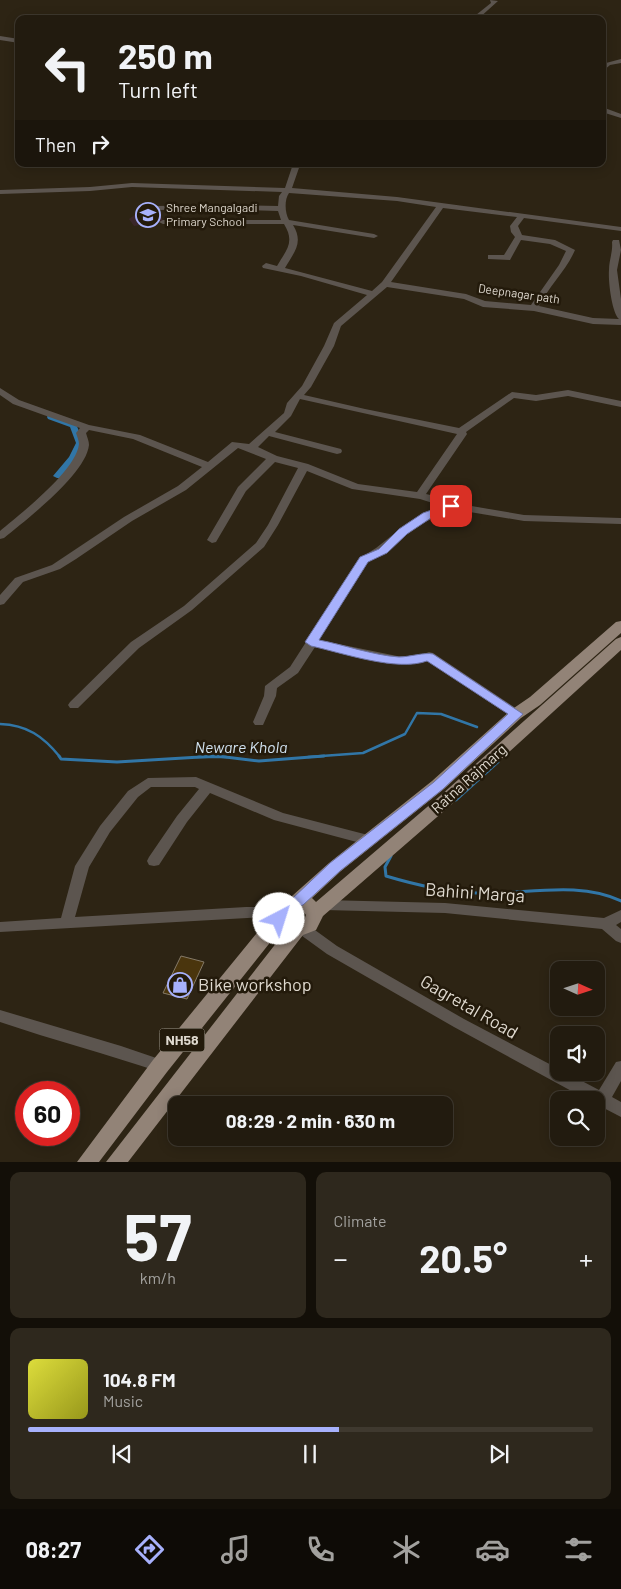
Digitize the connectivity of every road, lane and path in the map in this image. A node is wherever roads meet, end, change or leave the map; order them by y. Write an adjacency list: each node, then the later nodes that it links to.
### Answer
1 (493, 0): 2 (street)
2 (479, 15)
3 (0, 38): 4 (street)
4 (15, 40)
5 (621, 62): 6 (street)
6 (606, 64)
7 (606, 111): 8 (street)
8 (621, 116)
9 (295, 167): 10 (street)
10 (286, 191): 11 (street); 12 (street); 14 (street)
11 (0, 192)
12 (441, 205): 15 (street); 25 (street)
13 (156, 208): 14 (street)
14 (282, 209): 17 (street)
15 (522, 216): 18 (street); 20 (street)
16 (163, 222): 17 (street)
17 (286, 222): 19 (street); 24 (street)
18 (621, 229)
19 (374, 236)
20 (519, 237): 22 (street); 27 (street)
21 (616, 242): 28 (street)
22 (491, 257)
23 (266, 266): 24 (street)
24 (280, 269): 26 (street)
25 (385, 284): 26 (street); 27 (street, Deepnagar path)
26 (374, 294): 31 (street)
27 (534, 308): 29 (street, Deepnagar path)
28 (621, 317)
29 (621, 322)
30 (0, 391): 33 (street)
31 (298, 396): 34 (street); 35 (street)
32 (621, 404): 34 (street)
33 (87, 428): 39 (street); 44 (street)
34 (461, 431): 41 (street)
35 (268, 433): 36 (street); 37 (street)
36 (251, 448): 38 (street); 39 (street)
37 (337, 451)
38 (273, 458): 40 (street); 45 (street)
39 (209, 466): 46 (street)
40 (304, 466): 41 (street); 50 (street)
41 (420, 496): 42 (street)
42 (451, 506): 43 (street); 48 (street)
43 (621, 521)
44 (0, 536)
45 (212, 540)
46 (0, 602)
47 (621, 625): 51 (main road, Ratna Rajmarg / NH58)
48 (311, 642): 51 (street); 52 (street)
49 (621, 642): 57 (main road, Ratna Rajmarg / NH58)
50 (74, 705)
51 (516, 714): 54 (main road, Ratna Rajmarg / NH58)
52 (259, 722)
53 (208, 787): 54 (street); 55 (street); 60 (street)
54 (368, 840): 56 (main road, Ratna Rajmarg / NH58)
55 (154, 861)
56 (298, 901): 57 (main road); 59 (main road, Ratna Rajmarg / NH58)
57 (320, 909): 61 (street, Bahini Marga); 63 (main road, Ratna Rajmarg / NH58)
58 (620, 915): 61 (street)
59 (279, 916): 60 (street); 63 (main road); 66 (main road, Ratna Rajmarg / NH58)
60 (67, 922): 62 (street)
61 (606, 924): 64 (street)
62 (0, 927)
63 (300, 929): 68 (street, Gagretal Road); 73 (main road, Ratna Rajmarg / NH58)
64 (621, 936)
65 (0, 1016): 66 (street)
66 (160, 1066): 72 (main road, Ratna Rajmarg / NH58)
67 (621, 1067): 69 (street)
68 (589, 1091)
69 (605, 1096)
70 (605, 1099): 71 (street, Gagretal Road)
71 (621, 1110)
72 (87, 1162)
73 (116, 1162)

